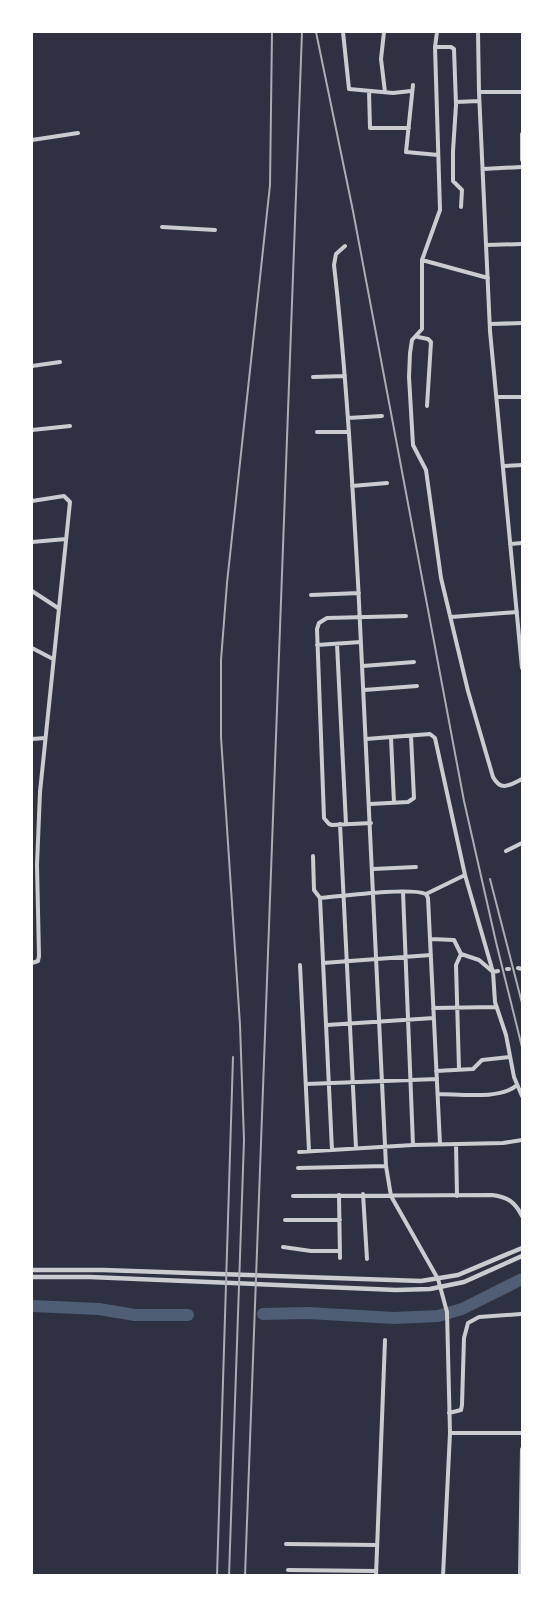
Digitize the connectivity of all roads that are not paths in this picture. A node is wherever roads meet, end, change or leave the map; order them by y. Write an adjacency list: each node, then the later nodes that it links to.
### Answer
1 (343, 32): 7 (street)
2 (384, 32): 9 (street)
3 (437, 32): 5 (street)
4 (478, 32): 10 (street)
5 (435, 47): 13 (street); 18 (street)
6 (413, 85): 8 (street)
7 (369, 91): 9 (street); 14 (street)
8 (411, 91): 9 (street); 14 (street)
9 (385, 92)
10 (478, 92): 11 (street); 12 (street)
11 (522, 92)
12 (479, 101): 13 (street); 21 (street)
13 (456, 102): 22 (street)
14 (409, 128): 18 (street)
15 (78, 133): 17 (street)
16 (522, 134): 19 (street)
17 (32, 140)
18 (438, 155): 28 (street)
19 (522, 160)
20 (522, 167): 21 (street)
21 (483, 169): 26 (street)
22 (461, 207)
23 (162, 227): 24 (street)
24 (215, 230)
25 (522, 244): 26 (street)
26 (486, 245): 29 (street)
27 (345, 246): 35 (street)
28 (422, 260): 29 (street); 32 (street)
29 (488, 278): 31 (street)
30 (522, 323): 31 (street)
31 (490, 324): 37 (street)
32 (417, 337): 39 (street); 62 (street)
33 (60, 362): 34 (street)
34 (32, 366)
35 (345, 376): 36 (street); 41 (street)
36 (313, 377)
37 (497, 397): 38 (street); 47 (street)
38 (522, 397)
39 (427, 406)
40 (382, 416): 41 (street)
41 (348, 418): 45 (street)
42 (70, 426): 43 (street)
43 (32, 430)
44 (317, 432): 45 (street)
45 (348, 432): 49 (street)
46 (522, 465): 47 (street)
47 (504, 466): 54 (street)
48 (387, 483): 49 (street)
49 (352, 486): 56 (street)
50 (32, 501): 51 (street)
51 (66, 539): 52 (street); 58 (street)
52 (32, 542)
53 (522, 543): 54 (street)
54 (510, 544): 59 (street)
55 (32, 591): 58 (street)
56 (358, 593): 57 (street); 60 (street)
57 (311, 595)
58 (58, 608): 68 (street)
59 (517, 612): 62 (street); 63 (street)
60 (360, 616): 61 (street); 64 (street); 66 (street)
61 (406, 616)
62 (451, 617): 79 (street)
63 (520, 621): 71 (street)
64 (361, 642): 65 (street); 70 (street)
65 (337, 644): 66 (street); 83 (street)
66 (317, 645): 84 (street)
67 (32, 648): 68 (street)
68 (53, 659): 75 (street)
69 (414, 662): 70 (street)
70 (363, 666): 73 (street)
71 (522, 668)
72 (417, 686): 73 (street)
73 (364, 690): 78 (street)
74 (411, 736): 76 (street); 80 (street); 90 (street)
75 (45, 738): 77 (street); 102 (street)
76 (391, 738): 78 (street); 80 (street)
77 (32, 739)
78 (366, 739): 81 (street)
79 (522, 779)
80 (394, 803): 81 (street)
81 (370, 804): 82 (street)
82 (371, 823): 83 (street); 89 (street)
83 (346, 824): 84 (street)
84 (340, 825): 94 (street)
85 (522, 843): 86 (street)
86 (506, 851)
87 (313, 856): 95 (street)
88 (416, 867): 89 (street)
89 (373, 869): 92 (street)
90 (465, 875): 93 (street); 106 (street)
91 (403, 892): 92 (street); 93 (street); 99 (street)
92 (374, 894): 94 (street); 100 (street)
93 (426, 894): 96 (street)
94 (344, 896): 95 (street); 101 (street)
95 (320, 898): 103 (street)
96 (431, 939): 97 (street); 98 (street)
97 (461, 954): 106 (street); 109 (street)
98 (431, 955): 99 (street); 108 (street)
99 (405, 957): 100 (street); 111 (street)
100 (378, 958): 101 (street); 112 (street)
101 (347, 961): 103 (street); 113 (street)
102 (32, 963)
103 (323, 963): 114 (street)
104 (300, 965): 122 (street)
105 (498, 971): 106 (street)
106 (493, 972): 107 (street)
107 (496, 1007): 109 (street); 115 (street)
108 (433, 1008): 109 (street); 110 (street)
109 (457, 1008): 116 (street)
110 (434, 1018): 111 (street); 117 (street)
111 (407, 1019): 112 (street); 119 (street)
112 (381, 1020): 113 (street); 120 (street)
113 (350, 1023): 114 (street); 121 (street)
114 (326, 1025): 123 (street)
115 (510, 1057): 116 (street); 124 (street)
116 (459, 1069): 117 (street)
117 (436, 1071): 118 (street)
118 (437, 1078): 119 (street); 125 (street)
119 (410, 1080): 120 (street); 130 (street)
120 (383, 1081): 121 (street); 131 (street)
121 (354, 1082): 123 (street); 132 (street)
122 (306, 1084): 123 (street); 134 (street)
123 (329, 1084): 133 (street)
124 (517, 1085): 125 (street); 126 (street)
125 (438, 1094): 128 (street)
126 (522, 1096)
127 (522, 1140): 129 (street)
128 (440, 1144): 129 (street); 130 (street)
129 (456, 1144): 142 (street)
130 (412, 1145): 131 (street)
131 (386, 1147): 132 (street); 136 (street)
132 (356, 1148): 133 (street)
133 (332, 1149): 134 (street)
134 (309, 1151): 135 (street)
135 (299, 1152)
136 (386, 1166): 137 (street); 141 (street)
137 (298, 1168)
138 (363, 1194): 139 (street); 141 (street); 153 (street)
139 (339, 1195): 140 (street); 147 (street)
140 (292, 1196)
141 (391, 1196): 142 (street); 156 (street)
142 (457, 1196): 144 (street)
143 (522, 1200): 144 (street)
144 (517, 1206): 145 (street)
145 (522, 1216)
146 (285, 1220): 147 (street)
147 (340, 1220): 150 (street)
148 (284, 1247): 150 (street)
149 (522, 1248): 156 (street)
150 (339, 1251): 152 (street)
151 (522, 1257): 155 (street)
152 (340, 1258)
153 (367, 1259)
154 (32, 1270): 156 (street)
155 (32, 1277)
156 (438, 1279): 159 (street)
157 (521, 1314): 159 (street)
158 (386, 1340): 164 (street)
159 (449, 1413): 160 (street)
160 (450, 1433): 161 (street); 167 (street)
161 (522, 1433)
162 (522, 1449): 168 (street)
163 (286, 1544): 164 (street)
164 (377, 1545): 166 (street)
165 (288, 1570): 166 (street)
166 (376, 1573)
167 (443, 1575)
168 (520, 1575)

